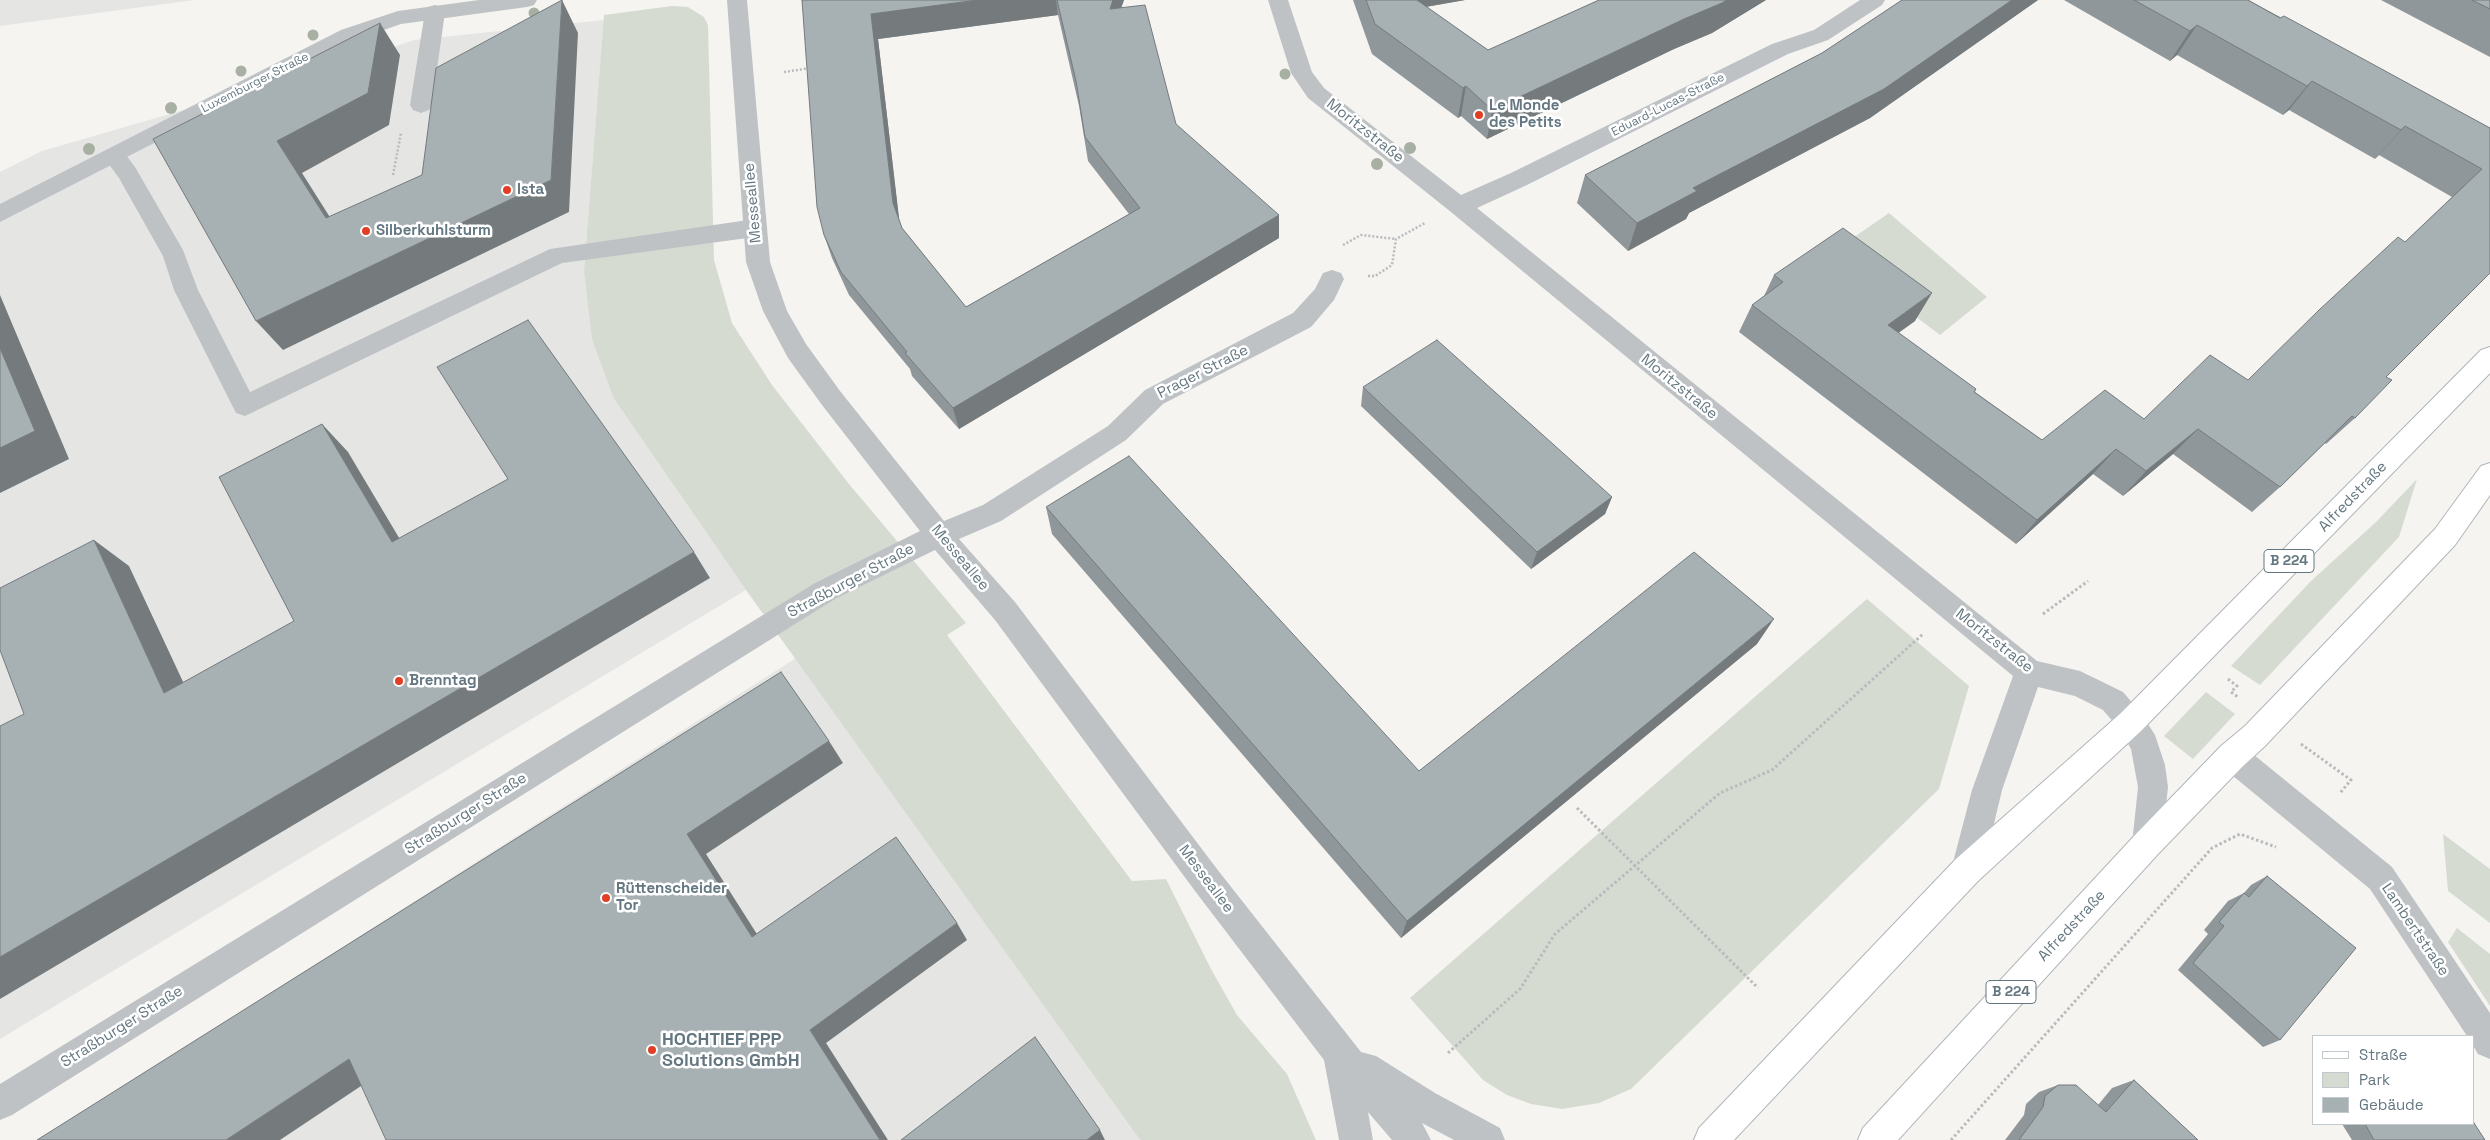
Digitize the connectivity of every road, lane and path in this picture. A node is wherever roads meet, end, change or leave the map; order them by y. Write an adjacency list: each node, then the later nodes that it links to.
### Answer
1 (527, 0): 6 (street, Luxemburger Straße)
2 (738, 0): 14 (street, Messeallee)
3 (1278, 0): 12 (street, Moritzstraße)
4 (1875, 0): 12 (street, Eduard-Lucas-Straße)
5 (399, 9): 6 (street, Luxemburger Straße); 10 (street, Luxemburger Straße)
6 (435, 12): 9 (street)
7 (813, 68): 8 (path)
8 (784, 72)
9 (421, 106): 11 (path)
10 (114, 156): 13 (street, Luxemburger Straße); 14 (street)
11 (393, 176)
12 (1459, 206): 15 (path); 24 (street, Moritzstraße)
13 (0, 214)
14 (755, 228): 19 (street, Messeallee)
15 (1396, 239): 16 (path); 16 (path)
16 (1332, 279): 19 (street, Prager Straße)
17 (2490, 357): 23 (main road, Alfredstraße / B 224)
18 (2490, 474): 25 (main road, Alfredstraße / B 224)
19 (939, 535): 35 (street, Messeallee); 37 (street, Straßburger Straße)
20 (2088, 581): 21 (path)
21 (2043, 614)
22 (1927, 631): 31 (path)
23 (2199, 654): 25 (path); 26 (main road, Alfredstraße / B 224)
24 (2030, 672): 26 (street, Moritzstraße); 32 (street, Alfredstraße)
25 (2269, 720): 27 (main road, Alfredstraße / B 224); 29 (path)
26 (2131, 722): 30 (street); 32 (main road, Alfredstraße / B 224)
27 (2232, 756): 29 (street, Lambertstraße); 30 (main road, Alfredstraße / B 224)
28 (1577, 808): 31 (path)
29 (2314, 823): 34 (street, Lambertstraße); 43 (path)
30 (2147, 844): 42 (main road, Alfredstraße / B 224)
31 (1636, 865): 33 (path); 36 (path)
32 (1967, 870): 41 (main road, Alfredstraße / B 224)
33 (1758, 988)
34 (2490, 1042)
35 (1340, 1053): 38 (street, Messeallee); 39 (street, Messeallee); 40 (street, Messeallee)
36 (1448, 1053)
37 (0, 1103)
38 (1356, 1140)
39 (1414, 1140)
40 (1488, 1140)
41 (1711, 1140)
42 (1875, 1140)
43 (1951, 1140)

